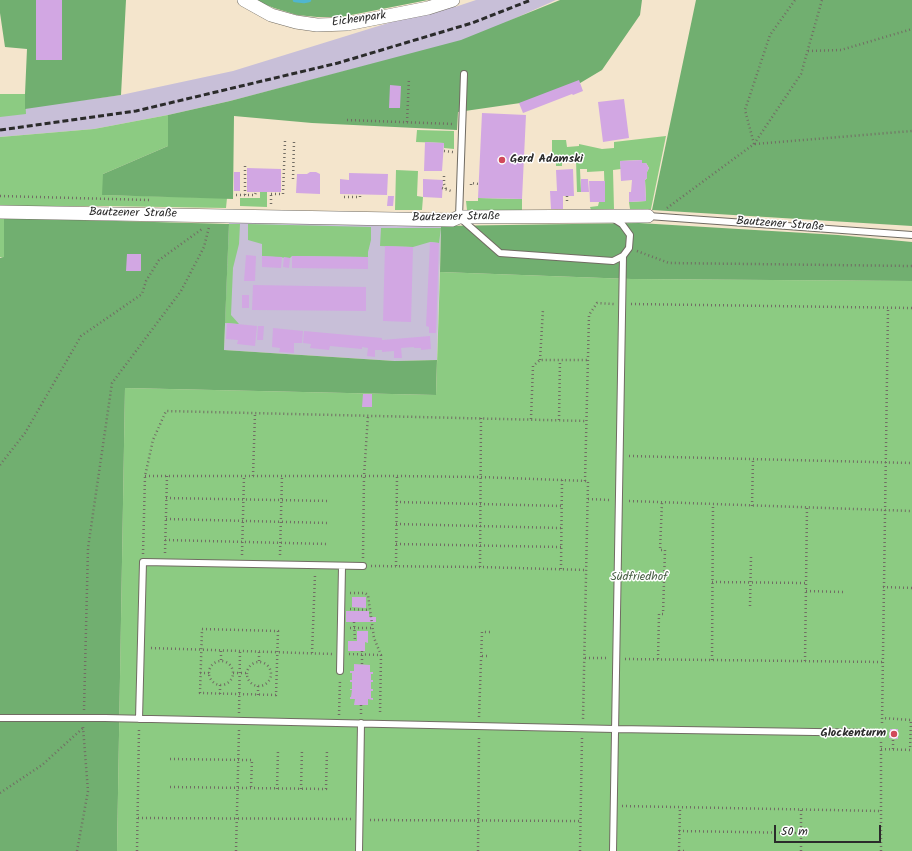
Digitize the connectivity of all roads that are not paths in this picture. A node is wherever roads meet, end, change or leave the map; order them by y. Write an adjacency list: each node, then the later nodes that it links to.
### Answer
1 (244, 0): 2 (street, Eichenpark)
2 (453, 0)
3 (464, 74): 7 (lane)
4 (0, 212): 7 (street, Bautzener Straße)
5 (610, 216): 6 (street, Bautzener Straße); 7 (street, Bautzener Straße); 9 (lane)
6 (652, 216): 8 (lane, Bautzener Straße)
7 (459, 217): 9 (lane)
8 (912, 235)
9 (623, 256): 16 (lane)
10 (362, 566): 11 (lane)
11 (342, 567): 12 (lane); 14 (lane)
12 (340, 671)
13 (0, 718): 14 (lane)
14 (139, 719): 15 (lane)
15 (361, 724): 16 (lane); 18 (lane)
16 (615, 729): 17 (lane); 19 (lane)
17 (881, 733)
18 (358, 851)
19 (613, 851)

